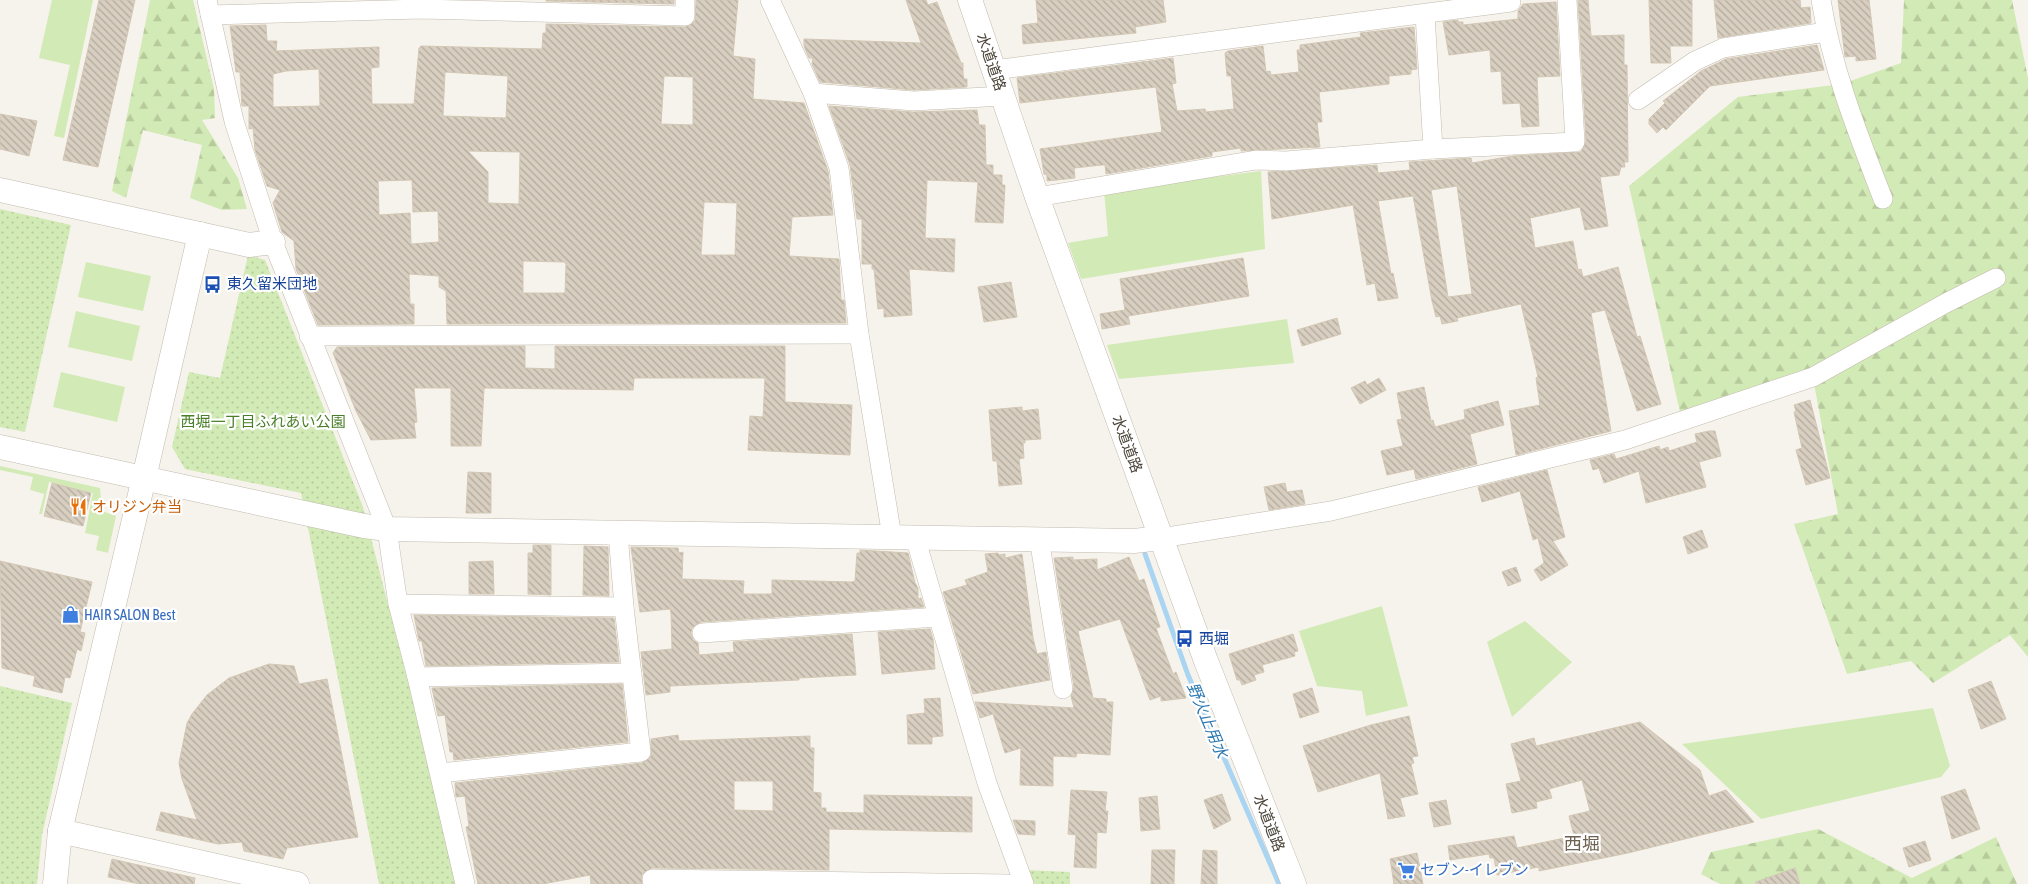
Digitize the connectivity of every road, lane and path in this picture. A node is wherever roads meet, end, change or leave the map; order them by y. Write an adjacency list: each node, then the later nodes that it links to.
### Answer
1 (685, 0): 7 (street)
2 (770, 0): 11 (street)
3 (970, 0): 10 (street, 水道道路)
4 (1567, 0): 14 (street)
5 (1820, 0): 9 (street)
6 (1511, 2): 8 (street)
7 (209, 8): 19 (street)
8 (1425, 14): 10 (street); 14 (street)
9 (1826, 32): 13 (street); 17 (street)
10 (994, 70): 12 (street, 水道道路)
11 (813, 93): 12 (street); 21 (street)
12 (1003, 96): 16 (street, 水道道路)
13 (1638, 100)
14 (1433, 149): 16 (street)
15 (0, 190): 18 (street)
16 (1037, 197): 30 (street, 水道道路)
17 (1883, 199)
18 (200, 234): 19 (street); 24 (street)
19 (273, 242): 22 (street)
20 (1996, 278): 30 (street)
21 (859, 334): 22 (street); 27 (street)
22 (309, 336): 25 (street)
23 (0, 447): 24 (street)
24 (144, 478): 25 (street); 39 (street)
25 (387, 529): 26 (street); 31 (street)
26 (618, 534): 27 (street); 32 (street)
27 (892, 537): 28 (street)
28 (915, 537): 29 (street); 33 (street)
29 (1039, 538): 30 (street); 37 (street)
30 (1161, 538): 47 (street, 水道道路)
31 (398, 604): 32 (street); 36 (street)
32 (624, 607): 35 (street)
33 (938, 617): 34 (street); 46 (street)
34 (702, 633)
35 (632, 673): 36 (street); 38 (street)
36 (417, 677): 38 (street)
37 (1062, 689)
38 (440, 773): 43 (street)
39 (60, 832): 40 (street); 41 (street)
40 (234, 877): 42 (street)
41 (55, 884)
42 (298, 884)
43 (465, 884)
44 (653, 884): 45 (street)
45 (1008, 884)
46 (1024, 884)
47 (1294, 884)

